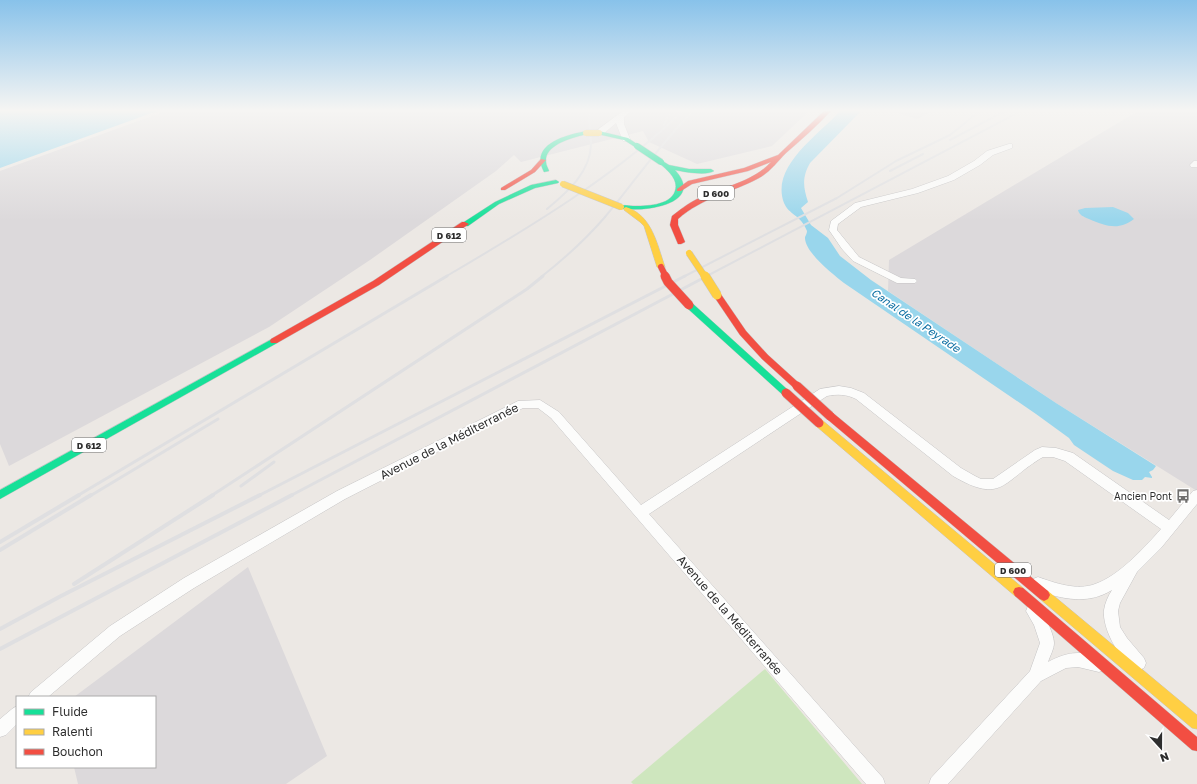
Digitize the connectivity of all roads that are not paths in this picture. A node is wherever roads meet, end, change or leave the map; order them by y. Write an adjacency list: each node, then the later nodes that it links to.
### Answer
1 (549, 148): 7 (main road, bridge)
2 (639, 148): 8 (main road, bridge)
3 (777, 148): 8 (main road)
4 (789, 148): 6 (main road)
5 (1005, 148): 14 (street)
6 (780, 156): 10 (main road); 13 (main road, D 600)
7 (543, 160): 9 (main road); 15 (main road, D 612)
8 (664, 164): 10 (main road)
9 (559, 183): 12 (main road, bridge); 15 (main road, D 612)
10 (679, 190): 11 (main road)
11 (667, 204): 12 (main road); 13 (main road, D 600)
12 (623, 208): 22 (main road, D 600, bridge)
13 (681, 242): 21 (main road, D 600, bridge)
14 (912, 281)
15 (347, 299): 16 (main road, D 612)
16 (0, 495)
17 (1197, 495): 19 (street)
18 (641, 512): 19 (street); 25 (street, Avenue de la Méditerranée); 31 (street, Avenue de la Méditerranée)
19 (1170, 527): 20 (street)
20 (1132, 568): 21 (street); 27 (street)
21 (1026, 581): 28 (main road, D 600)
22 (1024, 597): 23 (main road, D 600); 24 (street)
23 (1107, 666): 24 (street); 30 (main road, D 600)
24 (1036, 676): 32 (street)
25 (37, 696)
26 (16, 715): 29 (street)
27 (1197, 715)
28 (1197, 723)
29 (0, 729)
30 (1197, 744)
31 (877, 784)
32 (937, 784)

